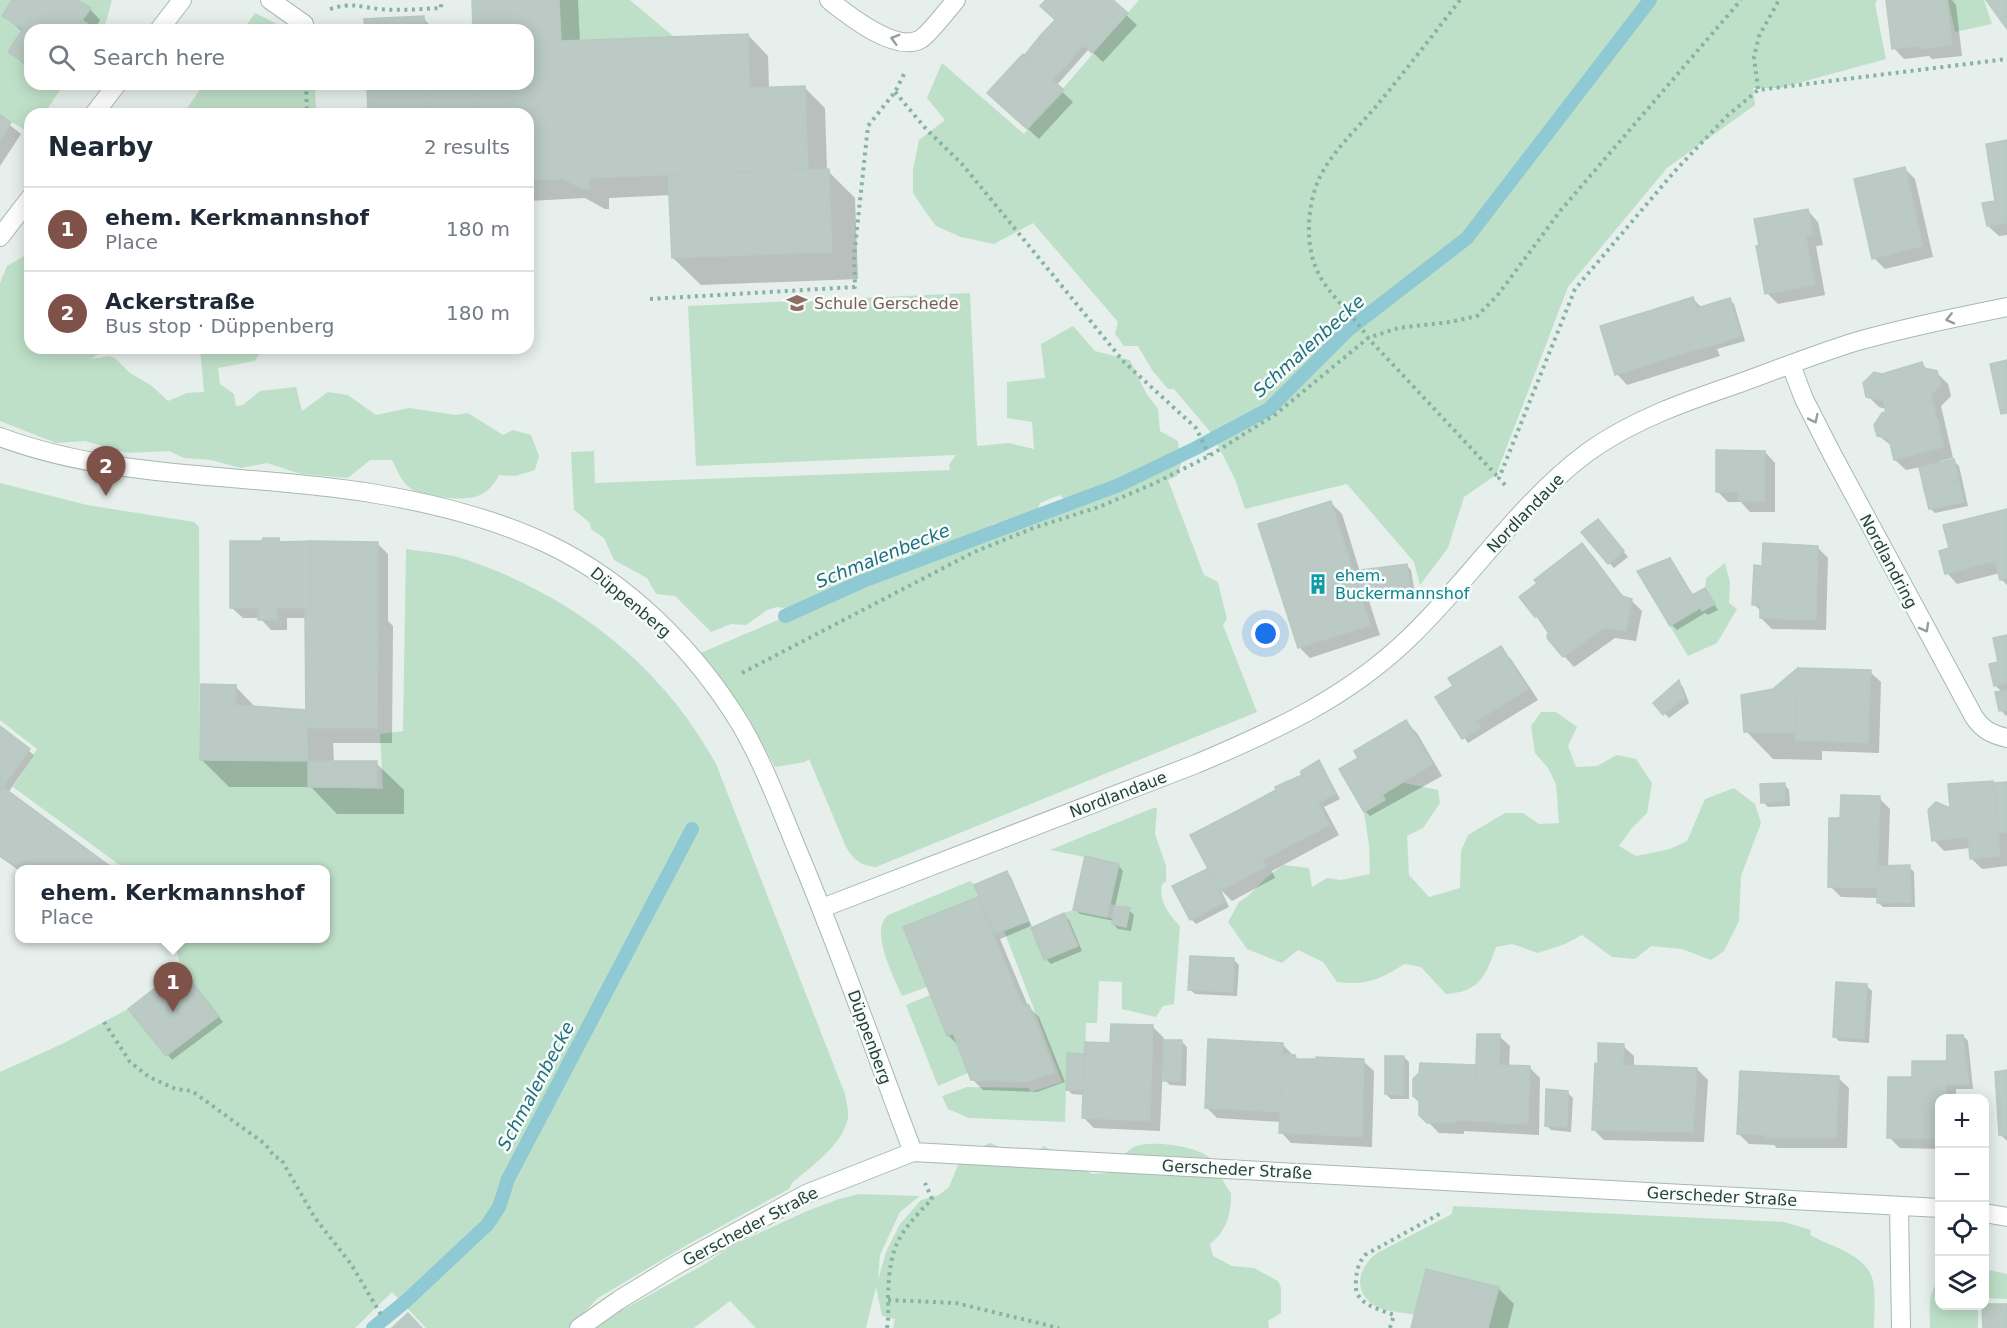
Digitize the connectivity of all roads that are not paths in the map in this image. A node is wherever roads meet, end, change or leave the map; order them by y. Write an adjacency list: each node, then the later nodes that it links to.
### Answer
1 (182, 0): 5 (street)
2 (270, 0): 6 (street)
3 (829, 0): 4 (street, one-way to 3)
4 (956, 0)
5 (164, 24)
6 (304, 24)
7 (112, 90): 8 (street)
8 (99, 108)
9 (24, 206): 10 (street)
10 (0, 237)
11 (2007, 307): 12 (street, Nordlandaue, one-way to 12)
12 (1791, 365): 14 (street, Nordlandring, one-way to 14); 15 (street, Nordlandaue)
13 (0, 437): 15 (street, Düppenberg)
14 (2007, 738)
15 (822, 908): 16 (street, Düppenberg)
16 (912, 1152): 17 (street, Gerscheder Straße); 21 (street, Gerscheder Straße)
17 (1899, 1206): 18 (street, Gerscheder Straße); 22 (street)
18 (1935, 1208)
19 (1989, 1214): 20 (street)
20 (2007, 1217)
21 (579, 1328)
22 (1901, 1328)

